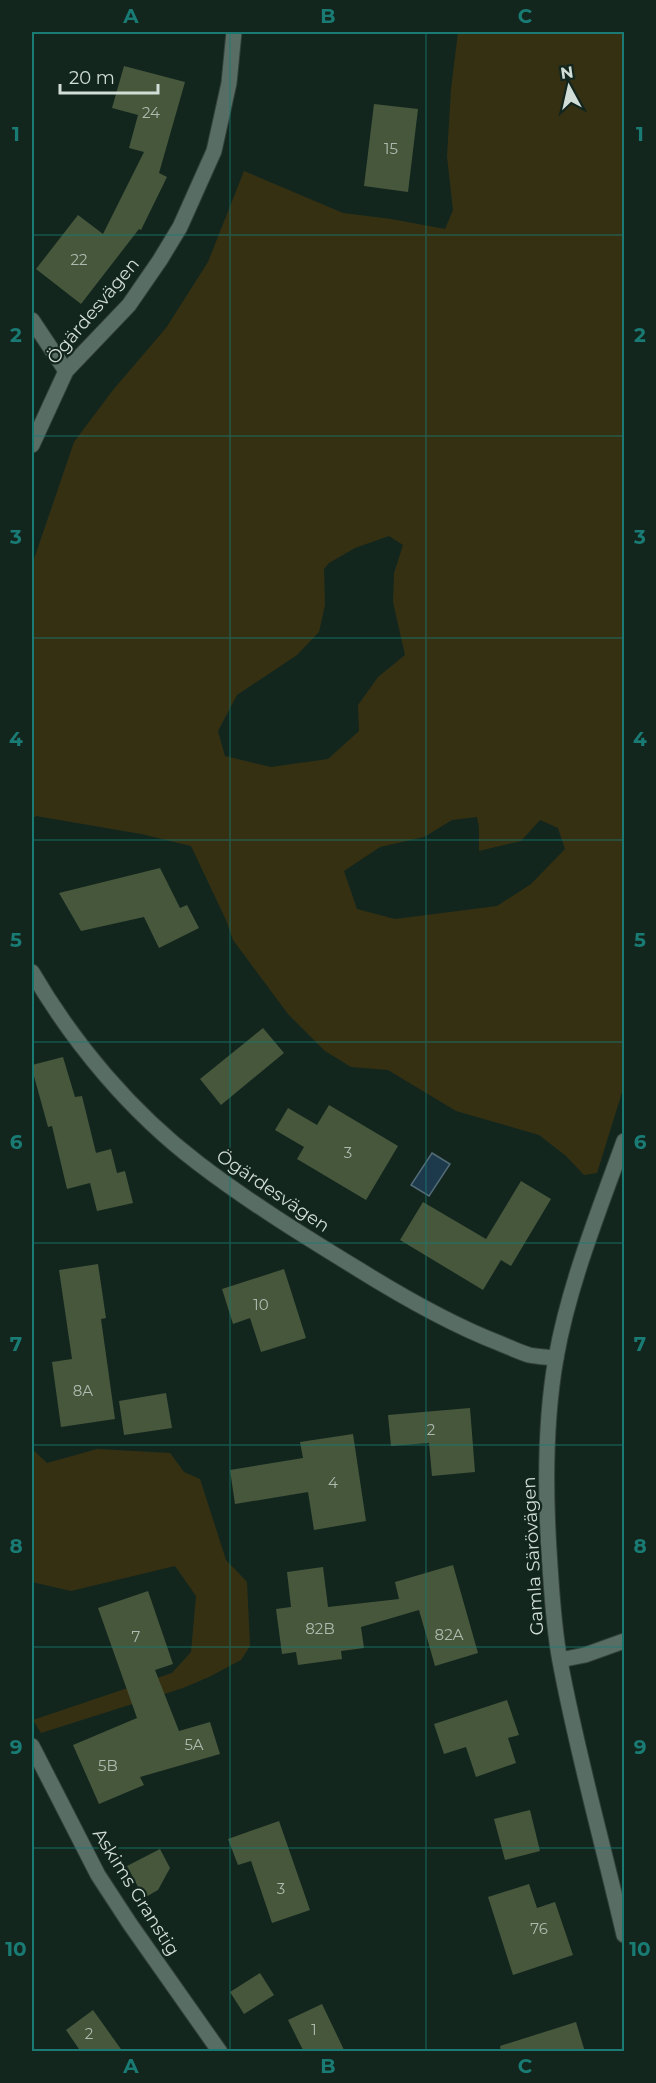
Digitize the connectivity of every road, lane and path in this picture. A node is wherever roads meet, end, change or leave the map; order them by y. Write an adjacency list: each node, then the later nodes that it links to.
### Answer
1 (234, 32): 3 (street, Ögärdesvägen)
2 (32, 320): 3 (street)
3 (66, 370): 4 (street, Ögärdesvägen)
4 (32, 445)
5 (32, 972): 7 (street, Ögärdesvägen)
6 (624, 1141): 7 (street, Gamla Särövägen)
7 (556, 1358): 9 (street, Gamla Särövägen)
8 (624, 1641): 9 (street)
9 (560, 1660): 11 (street, Gamla Särövägen)
10 (32, 1746): 12 (street, Askims Granstig)
11 (624, 1935)
12 (219, 2052)

